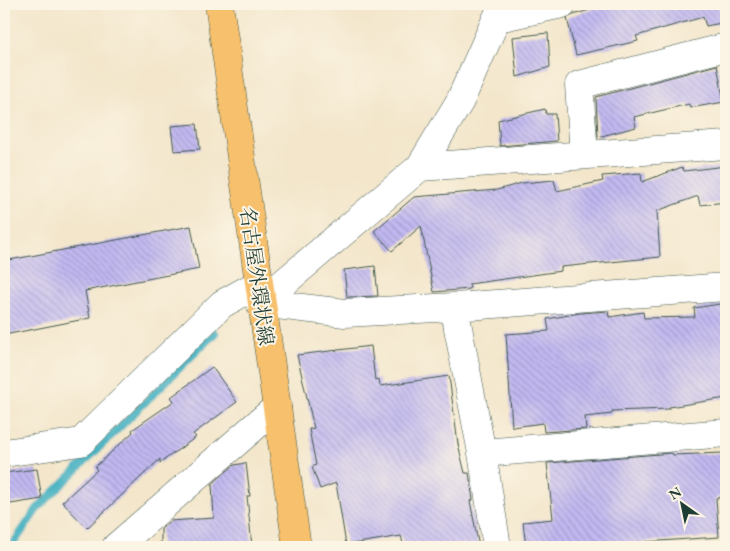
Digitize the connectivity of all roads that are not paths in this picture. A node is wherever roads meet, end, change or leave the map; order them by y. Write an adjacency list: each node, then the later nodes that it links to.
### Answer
1 (219, 4): 9 (main road, 名古屋外環状線)
2 (562, 4): 3 (street)
3 (501, 11): 7 (street)
4 (726, 47): 6 (street)
5 (726, 145): 6 (street)
6 (584, 154): 7 (street)
7 (420, 167): 9 (street)
8 (726, 287): 10 (street)
9 (259, 294): 10 (street); 11 (main road, 名古屋外環状線); 13 (street)
10 (454, 307): 14 (street)
11 (277, 407): 15 (street); 16 (main road, 名古屋外環状線)
12 (726, 433): 14 (street)
13 (4, 453)
14 (482, 453): 17 (street)
15 (116, 547)
16 (296, 547)
17 (497, 547)

